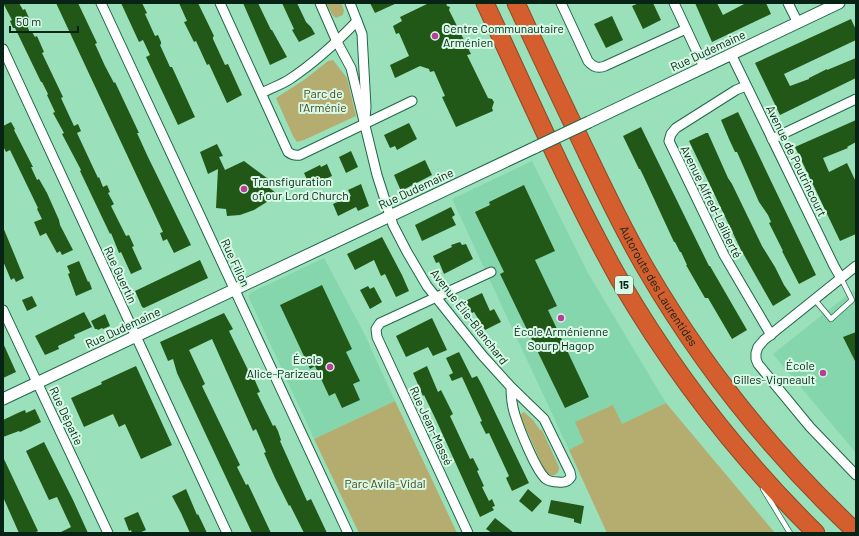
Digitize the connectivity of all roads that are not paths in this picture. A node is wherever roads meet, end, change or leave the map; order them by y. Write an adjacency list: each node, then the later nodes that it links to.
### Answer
1 (101, 3): 28 (street, Rue Filion)
2 (220, 3): 19 (street)
3 (320, 3): 14 (street, Avenue Élie-Blanchard)
4 (350, 3): 11 (street, Avenue Élie-Blanchard)
5 (485, 3): 37 (highway, 15)
6 (516, 3): 41 (highway, Autoroute des Laurentides / 15)
7 (561, 3): 13 (street)
8 (674, 3): 13 (street)
9 (788, 3): 12 (street)
10 (839, 3): 12 (street, Rue Dudemaine)
11 (358, 21): 14 (street); 22 (street, Avenue Élie-Blanchard)
12 (798, 23): 16 (street, Rue Dudemaine)
13 (686, 29): 17 (street)
14 (337, 42): 19 (street); 22 (street, Avenue Élie-Blanchard)
15 (3, 49): 33 (street, Rue Guertin)
16 (731, 54): 17 (street, Rue Dudemaine); 18 (street, Avenue de Poutrincourt)
17 (704, 67): 24 (street, Rue Dudemaine, bridge)
18 (746, 86): 23 (street, Avenue de Poutrincourt); 32 (street, Avenue Alfred-Laliberté)
19 (262, 93): 22 (street)
20 (856, 99): 23 (street)
21 (412, 101): 22 (street)
22 (364, 124): 24 (street, Avenue Élie-Blanchard)
23 (772, 139): 27 (street, Avenue de Poutrincourt)
24 (390, 216): 28 (street, Rue Dudemaine); 29 (street, Avenue Élie-Blanchard)
25 (856, 266): 27 (street)
26 (491, 272): 29 (street)
27 (841, 278): 30 (street); 30 (lane)
28 (234, 290): 33 (street, Rue Dudemaine); 44 (street, Rue Filion)
29 (436, 297): 35 (street, Avenue Élie-Blanchard); 45 (street, Rue Jean-Massé)
30 (815, 300): 32 (street)
31 (3, 310): 34 (street, Rue Dépatie)
32 (771, 335): 38 (street)
33 (136, 337): 34 (street, Rue Dudemaine); 43 (street, Rue Guertin)
34 (37, 383): 36 (street, Rue Dudemaine); 42 (street, Rue Dépatie)
35 (511, 387): 35 (street, Avenue Élie-Blanchard)
36 (3, 400)
37 (742, 453): 39 (lane); 47 (highway, 15)
38 (856, 475)
39 (758, 480)
40 (762, 486): 46 (lane)
41 (856, 532)
42 (108, 533)
43 (227, 533)
44 (348, 533)
45 (468, 533)
46 (790, 533)
47 (816, 533)

